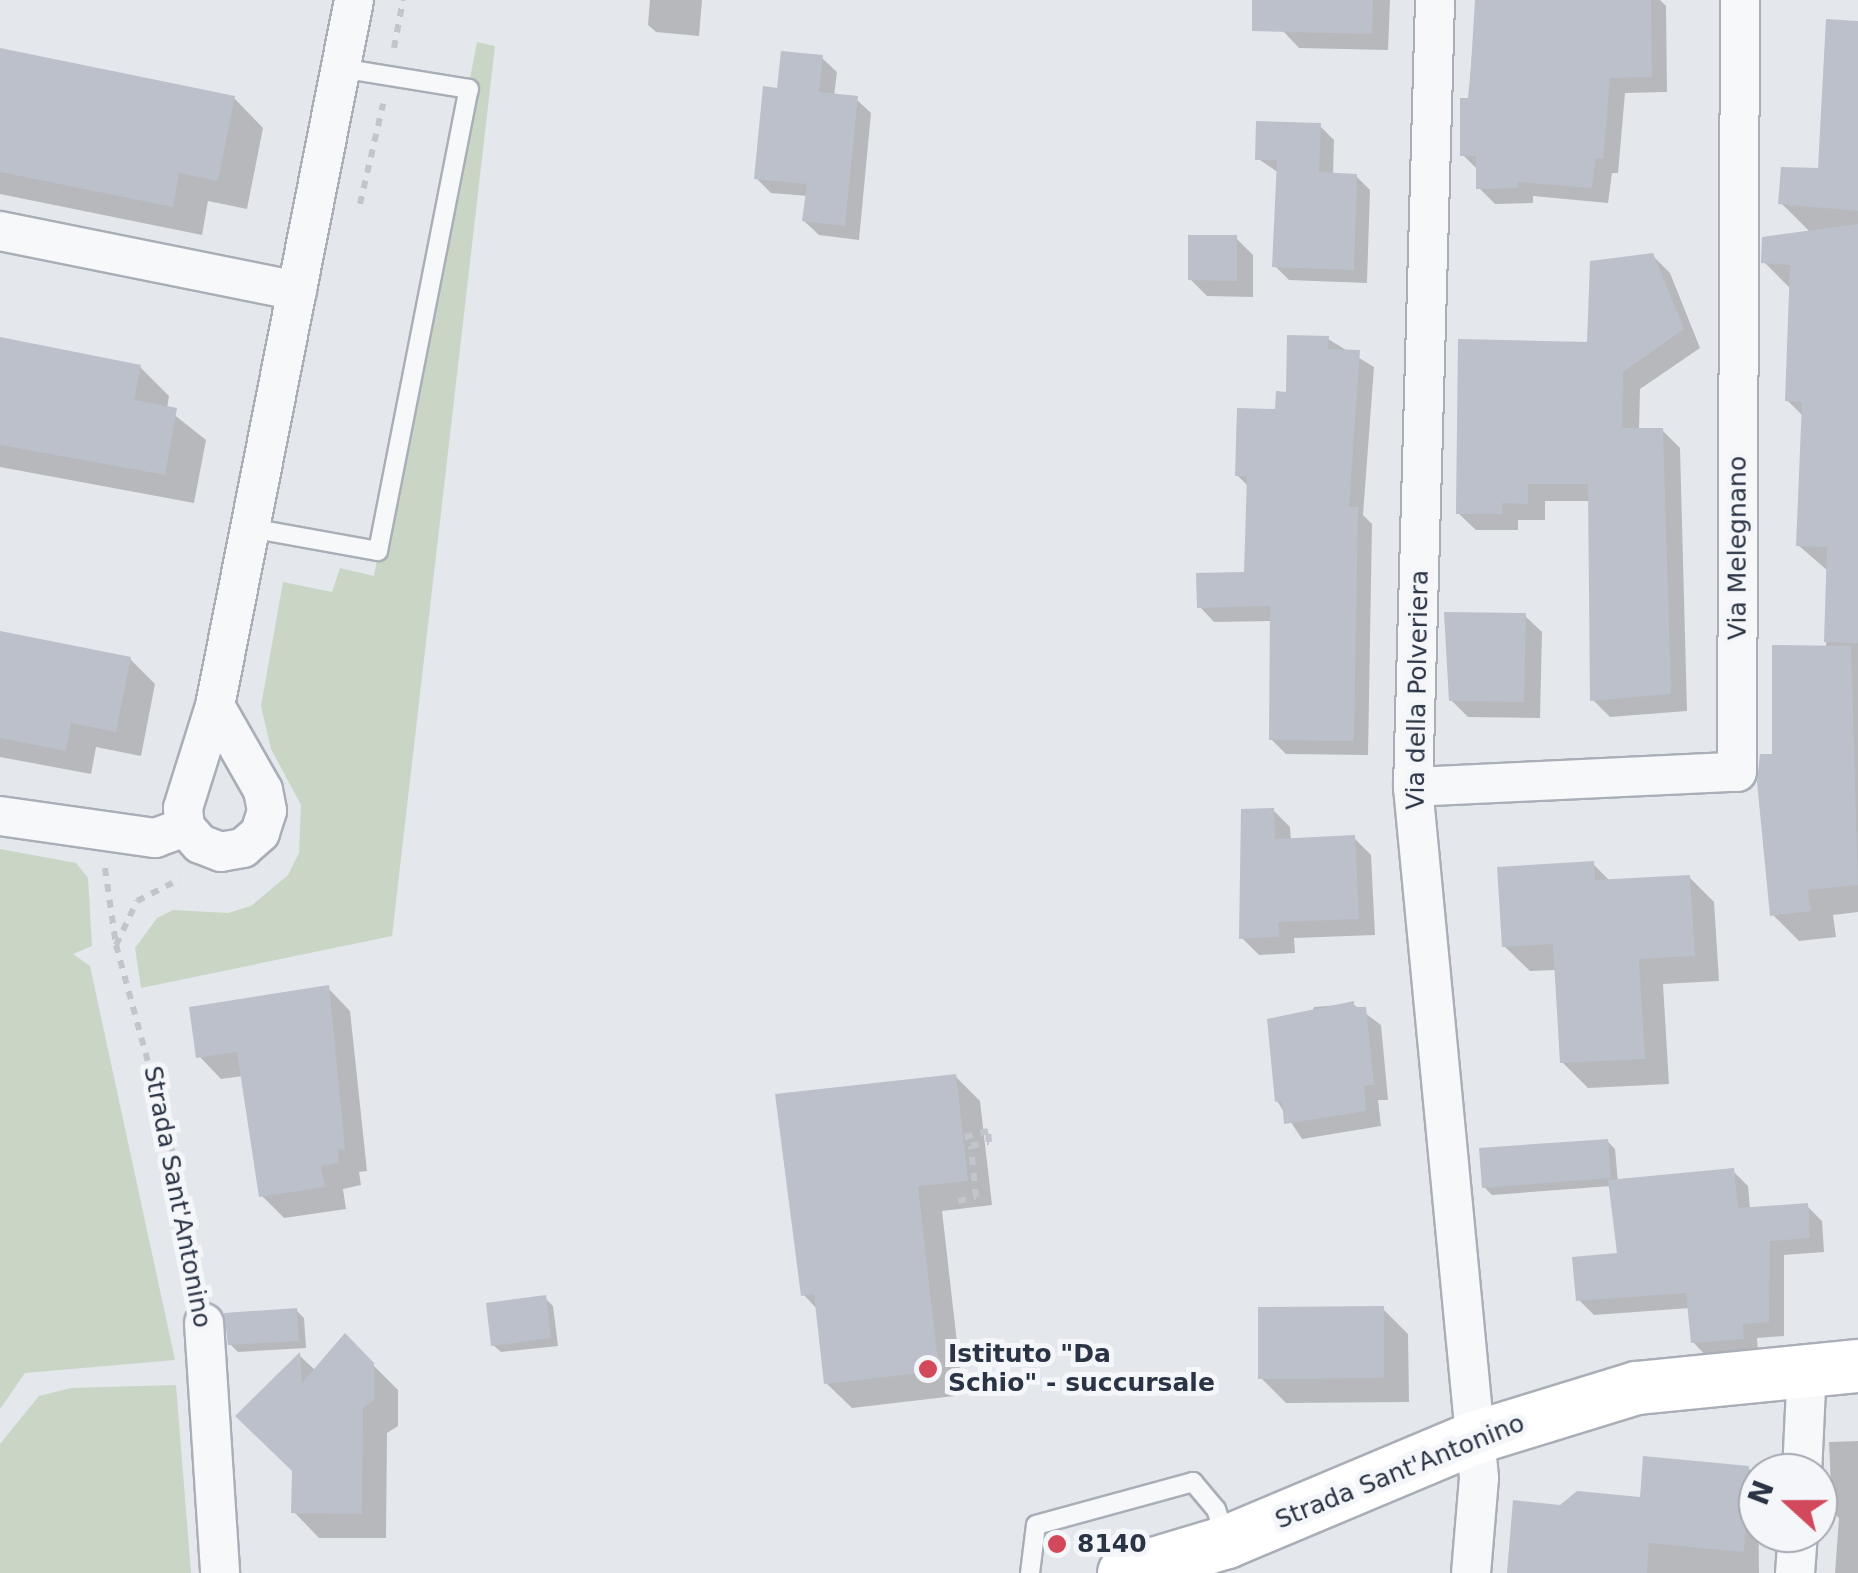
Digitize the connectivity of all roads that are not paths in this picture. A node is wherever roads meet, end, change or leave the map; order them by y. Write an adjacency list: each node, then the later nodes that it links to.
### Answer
1 (354, 0): 4 (street)
2 (1435, 0): 9 (street, Via della Polveriera)
3 (1740, 0): 9 (street, Via Melegnano)
4 (341, 68): 6 (street); 7 (lane)
5 (0, 231): 6 (street)
6 (297, 291): 7 (street)
7 (250, 528): 8 (street)
8 (214, 706): 11 (street); 11 (street)
9 (1413, 788): 14 (street, Via della Polveriera)
10 (0, 816): 11 (street)
11 (185, 827)
12 (204, 1323): 17 (street, Strada Sant'Antonino)
13 (1833, 1367): 14 (main road, Strada Sant'Antonino); 15 (street)
14 (1474, 1438): 16 (main road, Strada Sant'Antonino); 20 (street, Via della Polveriera)
15 (1808, 1453)
16 (1227, 1542): 18 (lane); 19 (main road, Strada Sant'Antonino)
17 (220, 1573)
18 (1030, 1573)
19 (1124, 1573)
20 (1471, 1573)

